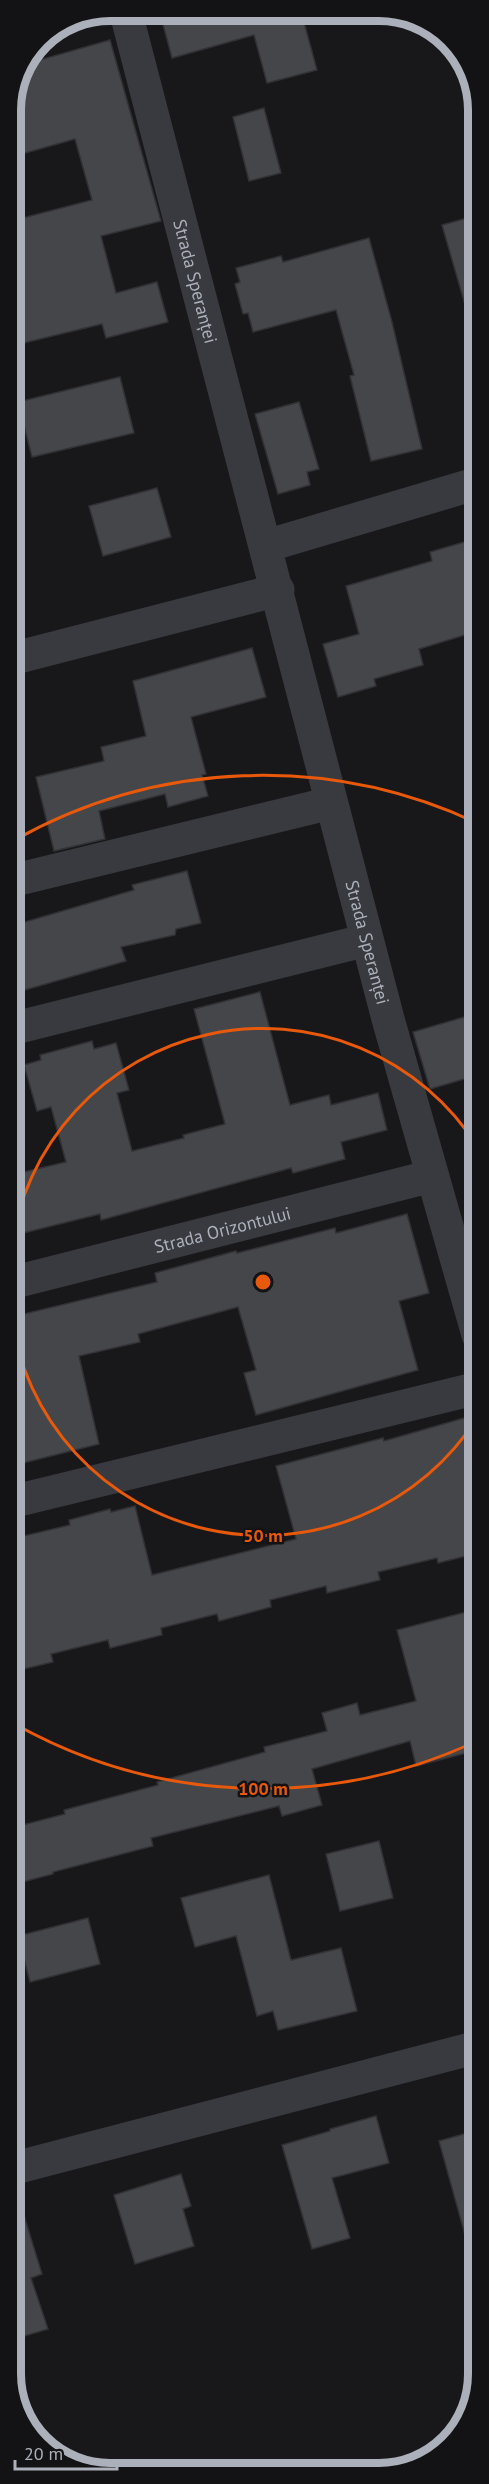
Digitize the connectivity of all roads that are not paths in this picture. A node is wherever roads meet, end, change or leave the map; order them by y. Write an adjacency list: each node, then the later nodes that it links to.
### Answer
1 (128, 21): 3 (street, Strada Speranței)
2 (468, 486): 3 (street)
3 (266, 546): 4 (street, Strada Speranței)
4 (278, 590): 5 (street); 6 (street, Strada Speranței)
5 (21, 655)
6 (331, 803): 7 (street); 8 (street, Strada Speranței)
7 (21, 879)
8 (367, 940): 9 (street); 10 (street, Strada Speranței)
9 (21, 1026)
10 (432, 1176): 11 (street, Strada Orizontului); 12 (street, Strada Speranței)
11 (21, 1280)
12 (468, 1300)
13 (468, 1390): 14 (street)
14 (21, 1500)
15 (468, 2051): 16 (street)
16 (21, 2166)

